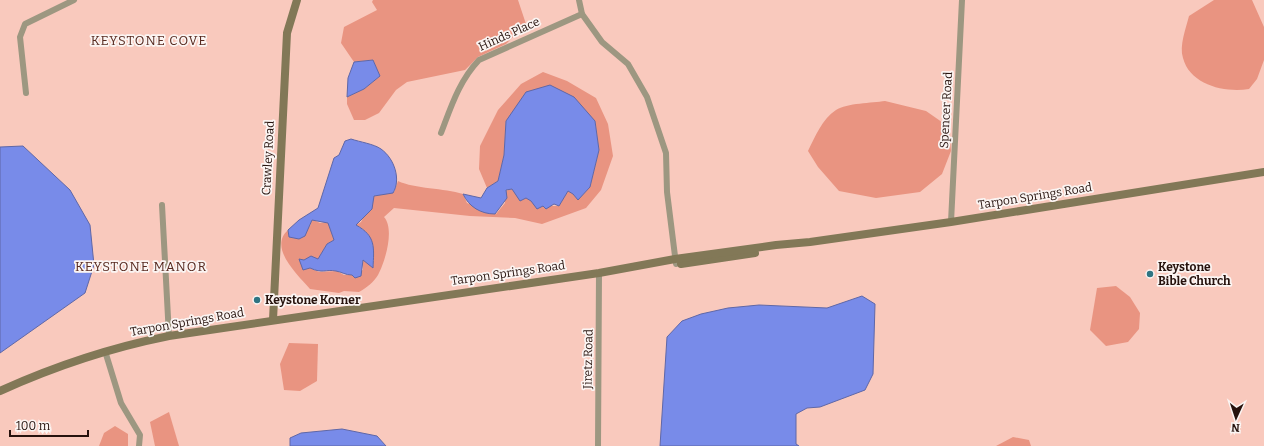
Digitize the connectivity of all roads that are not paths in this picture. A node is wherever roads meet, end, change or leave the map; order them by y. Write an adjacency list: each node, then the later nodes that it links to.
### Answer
1 (74, 0): 6 (street)
2 (297, 0): 13 (main road, Crawley Road)
3 (579, 0): 5 (street)
4 (962, 0): 10 (street, Spencer Road)
5 (582, 14): 7 (street, Hinds Place); 11 (street)
6 (26, 93)
7 (441, 133)
8 (1264, 172): 10 (main road, Tarpon Springs Road)
9 (162, 205): 14 (street)
10 (951, 222): 11 (main road, Tarpon Springs Road)
11 (676, 262): 12 (main road, Tarpon Springs Road)
12 (599, 273): 13 (main road, Tarpon Springs Road); 18 (street, Jiretz Road)
13 (273, 320): 14 (main road, Tarpon Springs Road)
14 (169, 336): 15 (main road, Tarpon Springs Road)
15 (104, 351): 16 (main road, Tarpon Springs Road); 17 (street)
16 (0, 391)
17 (139, 446)
18 (598, 446)

